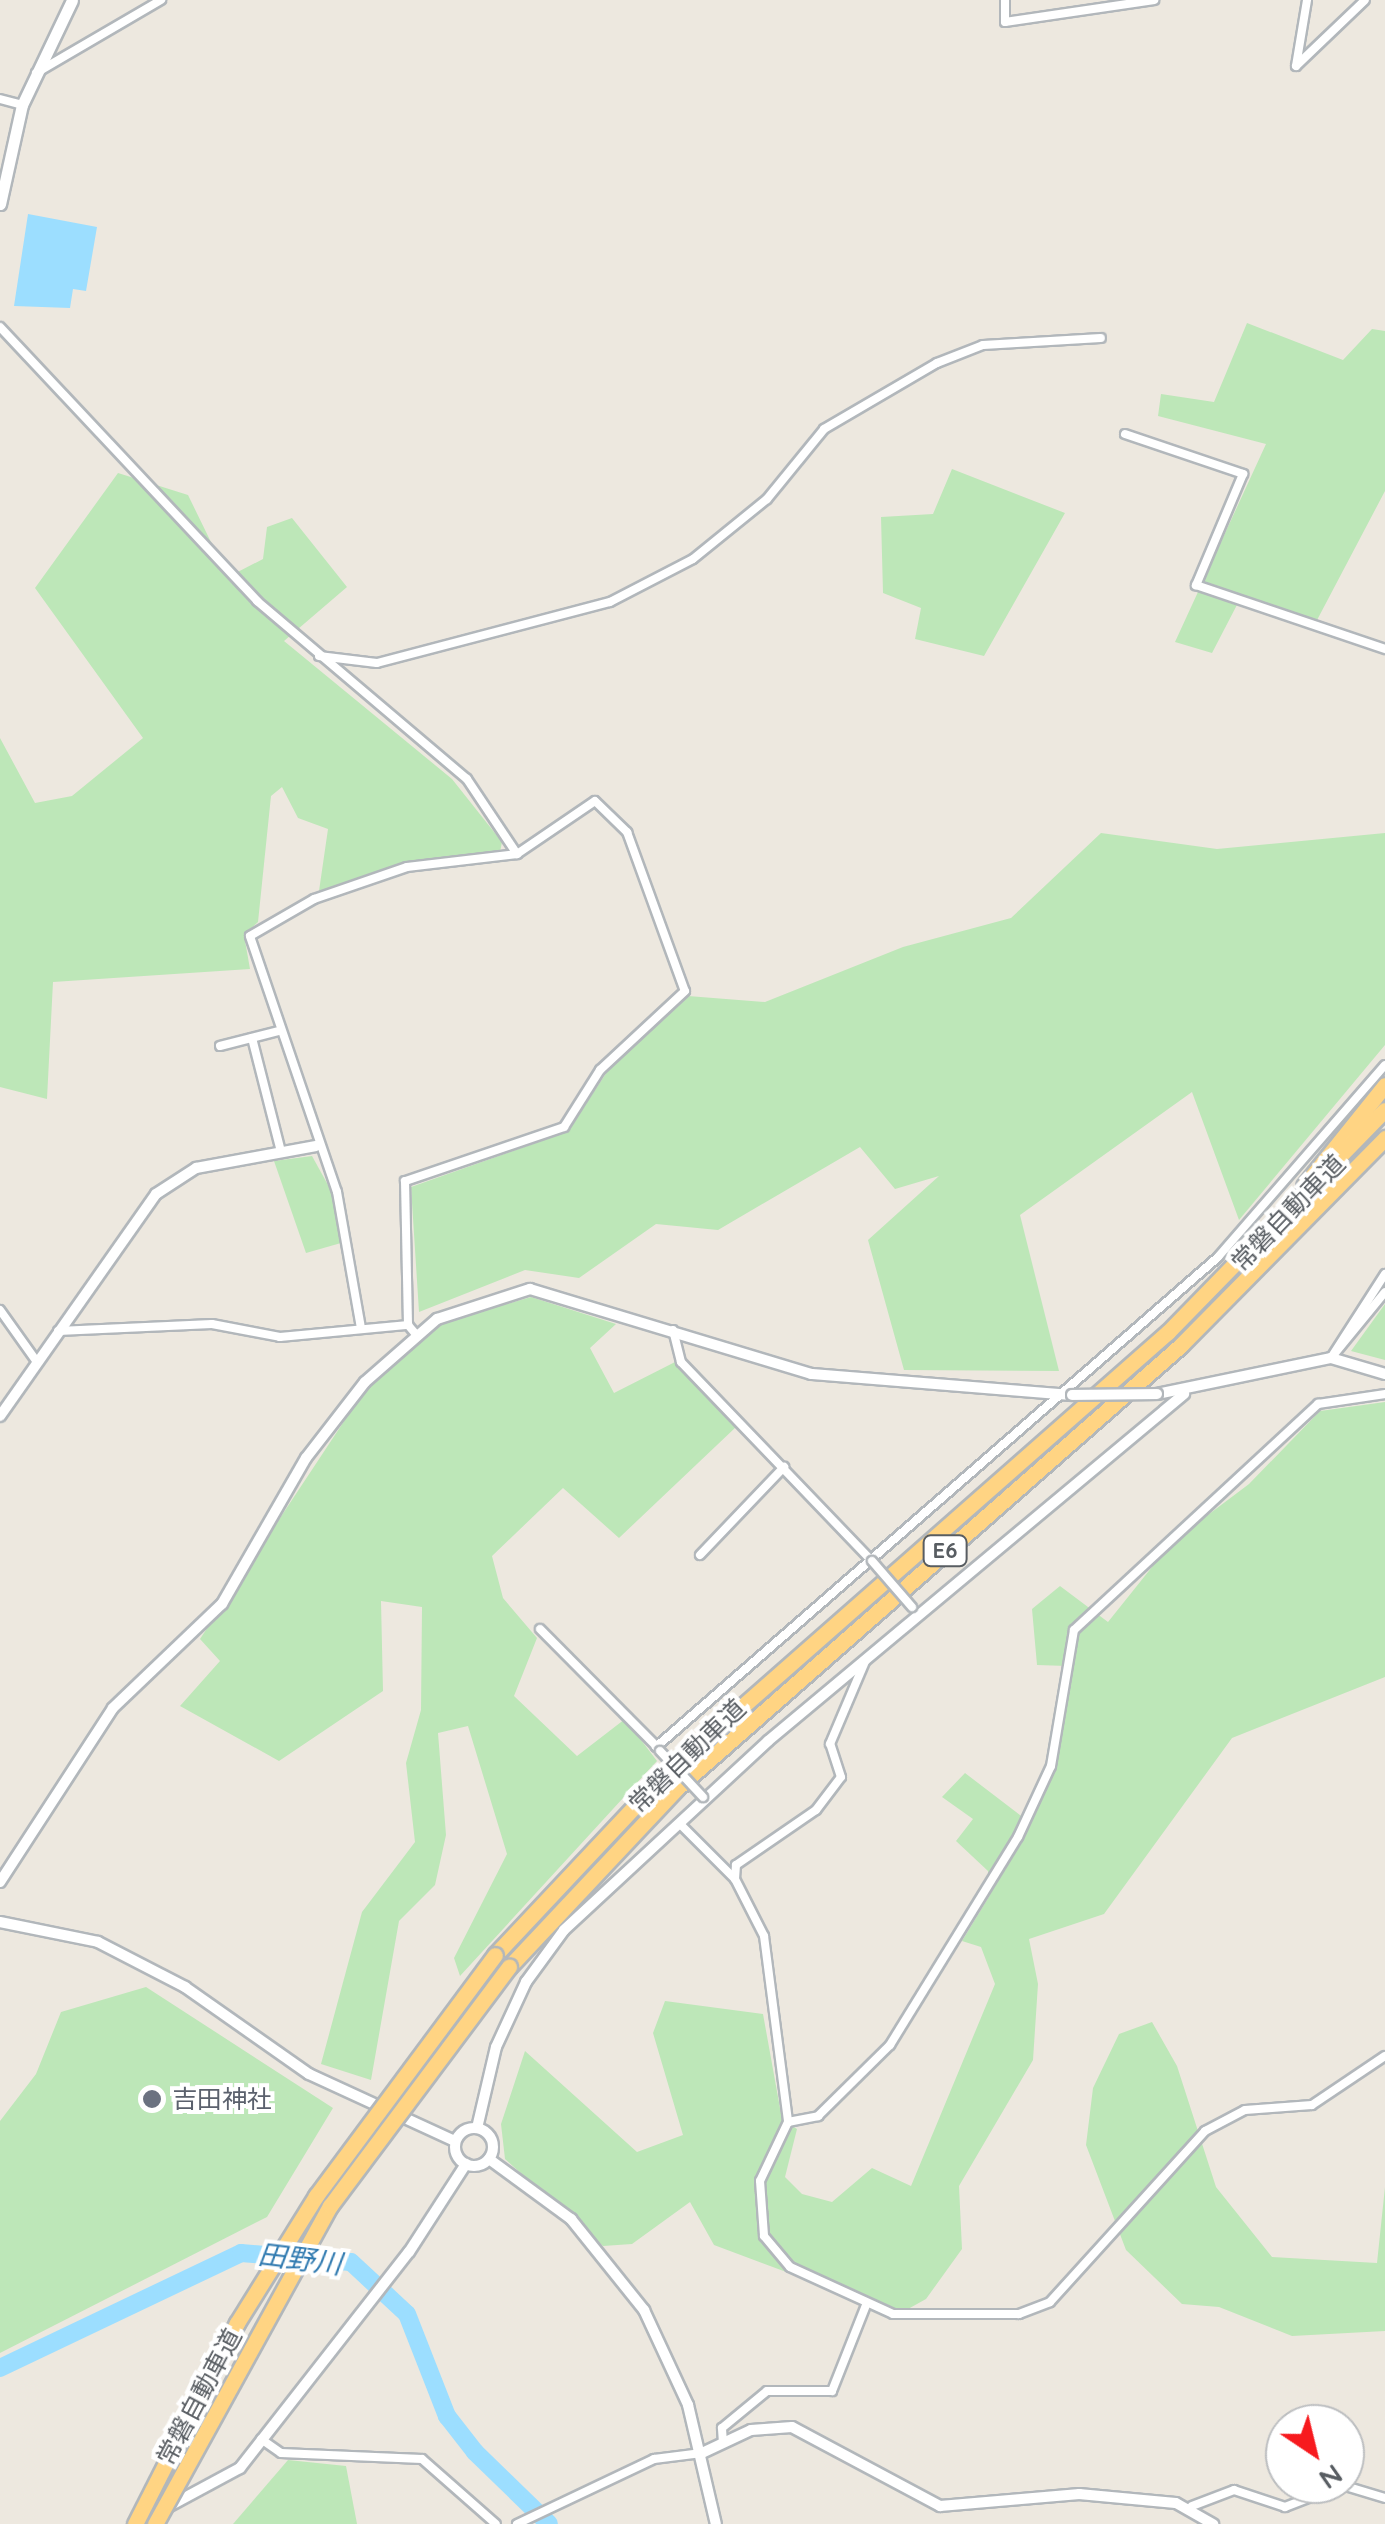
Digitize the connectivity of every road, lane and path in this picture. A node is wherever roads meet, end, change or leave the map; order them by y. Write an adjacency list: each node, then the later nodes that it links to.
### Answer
1 (72, 0): 7 (main road)
2 (161, 0): 7 (street)
3 (1004, 0): 4 (street)
4 (1154, 0)
5 (1307, 0): 6 (street)
6 (1364, 0)
7 (34, 73): 9 (main road)
8 (0, 99): 9 (street)
9 (22, 105): 10 (main road)
10 (0, 204)
11 (0, 327): 15 (street)
12 (1100, 338): 15 (street)
13 (1125, 434): 14 (street)
14 (1385, 649)
15 (319, 656): 16 (street)
16 (517, 854): 17 (street); 31 (street)
17 (280, 1032): 18 (street); 24 (street)
18 (252, 1038): 19 (street); 25 (street)
19 (220, 1046)
20 (1385, 1065): 39 (street)
21 (1385, 1085): 26 (highway)
22 (1385, 1110): 26 (highway, 常磐自動車道 / E6)
23 (1385, 1138): 66 (highway, 常磐自動車道 / E6, bridge)
24 (316, 1146): 25 (street); 30 (street)
25 (281, 1152): 33 (street)
26 (1241, 1262): 65 (highway, 常磐自動車道 / E6, bridge)
27 (1385, 1274): 34 (street)
28 (1385, 1292): 34 (street)
29 (0, 1310): 35 (street)
30 (361, 1328): 31 (street); 33 (street)
31 (411, 1329): 32 (street); 51 (street)
32 (673, 1330): 39 (street); 41 (street)
33 (58, 1331): 35 (street)
34 (1331, 1358): 36 (street); 37 (street)
35 (37, 1362): 40 (street)
36 (1385, 1374)
37 (1184, 1394): 39 (street, bridge); 44 (street)
38 (1385, 1394): 54 (street)
39 (1049, 1396): 43 (street)
40 (0, 1416)
41 (784, 1466): 42 (street); 43 (street)
42 (700, 1555)
43 (870, 1559): 44 (street, bridge); 47 (street)
44 (915, 1611): 46 (street)
45 (540, 1630): 47 (street)
46 (866, 1659): 48 (street); 50 (street)
47 (658, 1749): 48 (street, bridge)
48 (705, 1799): 49 (street)
49 (681, 1825): 50 (street); 55 (street)
50 (735, 1880): 54 (street)
51 (0, 1882)
52 (0, 1922): 56 (street)
53 (1385, 2056): 59 (street)
54 (788, 2122): 59 (street)
55 (478, 2128): 56 (street); 57 (street)
56 (455, 2141): 58 (street)
57 (489, 2159): 58 (street); 62 (street)
58 (466, 2164): 60 (street)
59 (866, 2305): 61 (street)
60 (261, 2440): 65 (street); 67 (street)
61 (723, 2443): 62 (street); 64 (street)
62 (702, 2453): 68 (street); 69 (street)
63 (1385, 2498): 64 (street)
64 (1192, 2506): 70 (street)
65 (135, 2524)
66 (156, 2524)
67 (496, 2524)
68 (516, 2524)
69 (716, 2524)
70 (1213, 2524)

